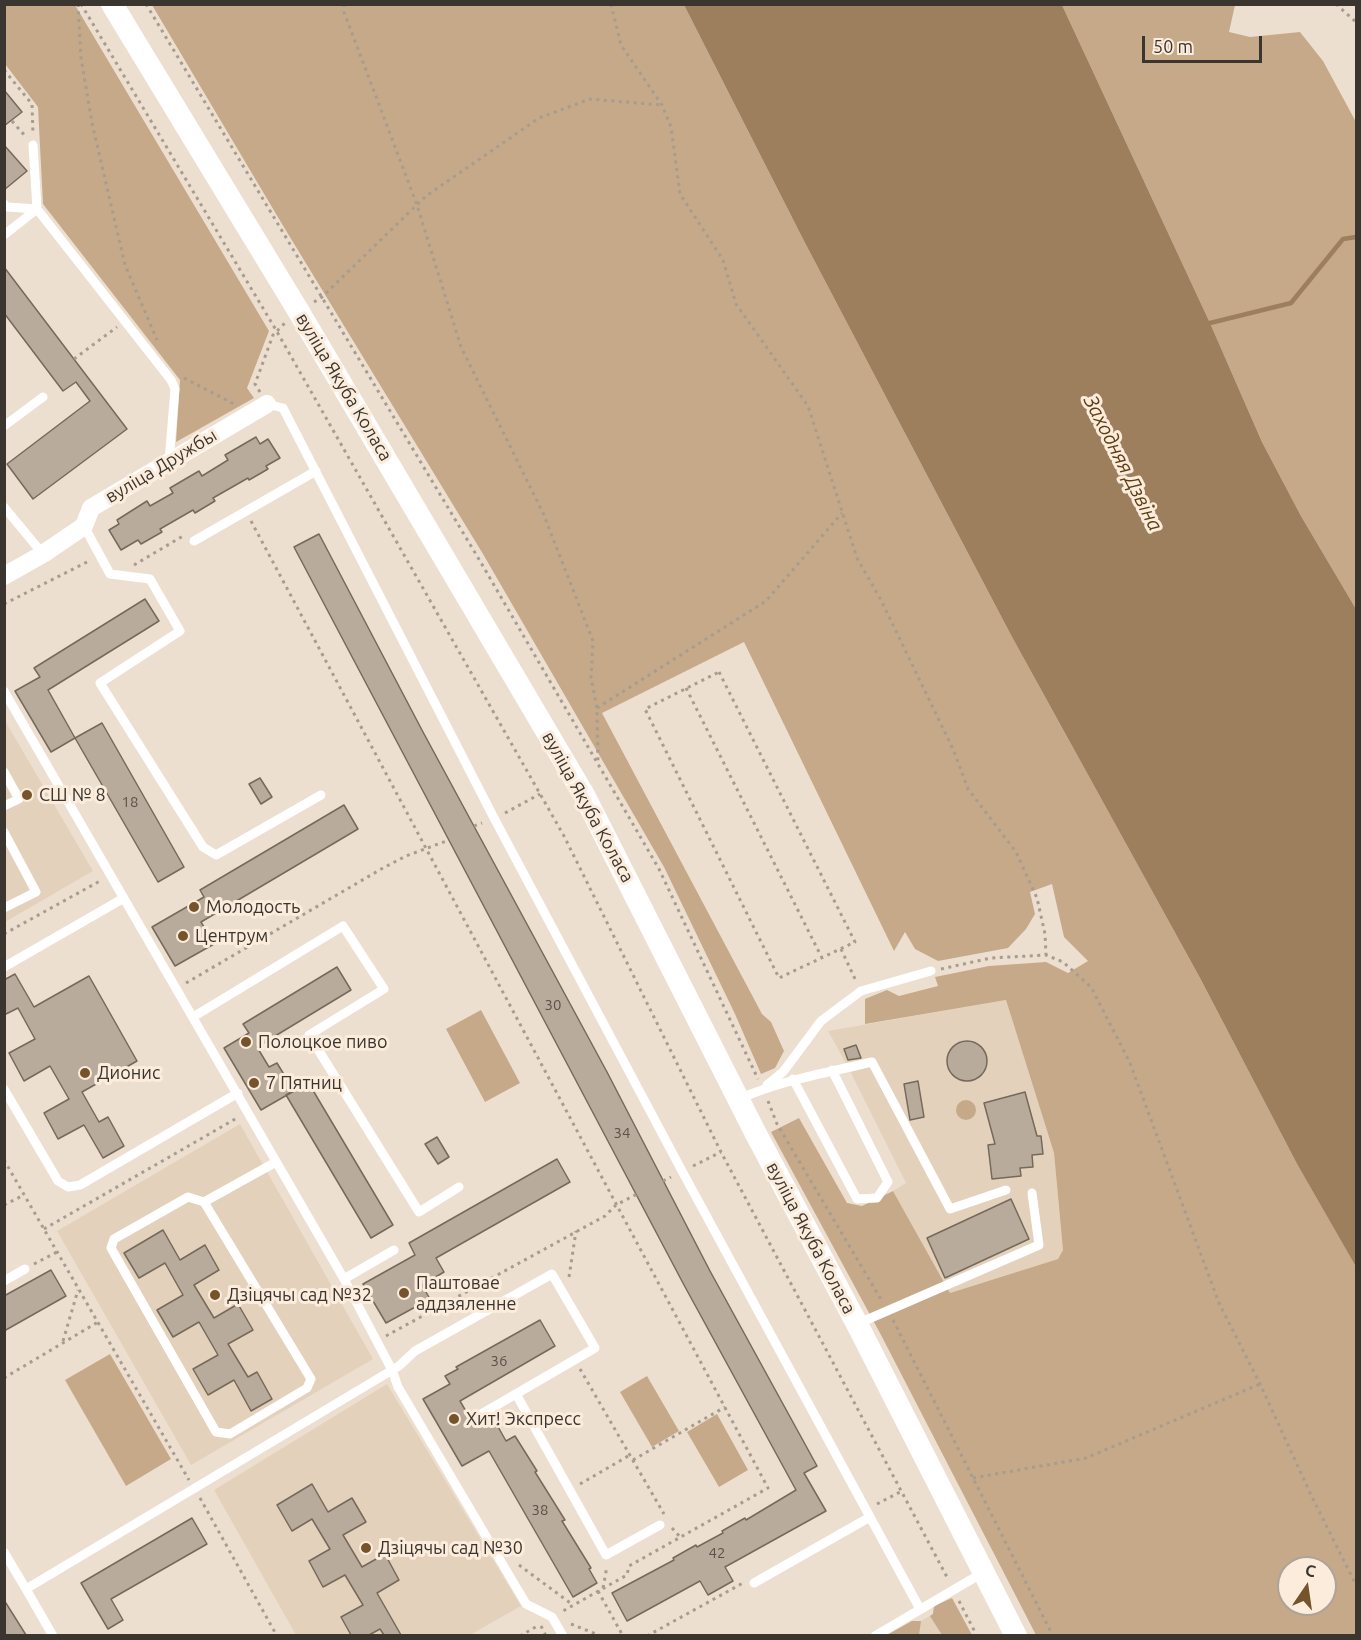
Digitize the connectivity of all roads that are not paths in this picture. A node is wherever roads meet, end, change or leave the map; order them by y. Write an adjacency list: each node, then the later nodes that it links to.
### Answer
1 (112, 4): 31 (street, вуліца Якуба Коласа)
2 (33, 145): 4 (lane)
3 (4, 204): 4 (lane)
4 (37, 209): 5 (lane); 9 (lane)
5 (4, 235)
6 (43, 397): 8 (lane)
7 (259, 409): 9 (street, вуліца Дружбы); 10 (lane)
8 (4, 426)
9 (169, 461): 12 (street, вуліца Дружбы)
10 (316, 471): 13 (lane); 45 (lane)
11 (4, 507): 14 (lane)
12 (84, 526): 14 (street, вуліца Дружбы); 18 (lane)
13 (192, 537)
14 (42, 554): 15 (street, вуліца Дружбы)
15 (4, 576)
16 (4, 691): 21 (lane)
17 (4, 772): 19 (lane)
18 (321, 795)
19 (4, 806)
20 (4, 832): 22 (lane)
21 (124, 898): 23 (lane); 25 (lane)
22 (4, 908)
23 (4, 967)
24 (931, 971): 29 (lane)
25 (193, 1017): 30 (lane); 33 (lane)
26 (832, 1071): 27 (lane); 27 (lane); 34 (lane)
27 (793, 1079): 29 (lane)
28 (4, 1089): 30 (lane)
29 (763, 1089): 31 (lane)
30 (238, 1093): 32 (lane)
31 (739, 1099): 41 (street, вуліца Якуба Коласа)
32 (276, 1162): 36 (lane); 39 (lane)
33 (459, 1187)
34 (1005, 1190)
35 (1032, 1193): 41 (lane)
36 (204, 1202): 36 (lane)
37 (394, 1250): 39 (lane)
38 (25, 1269): 40 (lane)
39 (344, 1279): 42 (lane)
40 (4, 1281)
41 (857, 1324): 48 (street, вуліца Якуба Коласа)
42 (392, 1370): 43 (lane); 50 (lane); 53 (lane)
43 (516, 1394): 44 (lane); 46 (lane)
44 (478, 1416)
45 (868, 1513): 49 (lane); 51 (lane)
46 (660, 1525)
47 (4, 1552): 50 (lane)
48 (984, 1572): 51 (lane); 55 (street, вуліца Якуба Коласа)
49 (754, 1583)
50 (26, 1588): 52 (lane)
51 (920, 1609): 54 (lane)
52 (53, 1635)
53 (563, 1635)
54 (875, 1635)
55 (1016, 1635)

